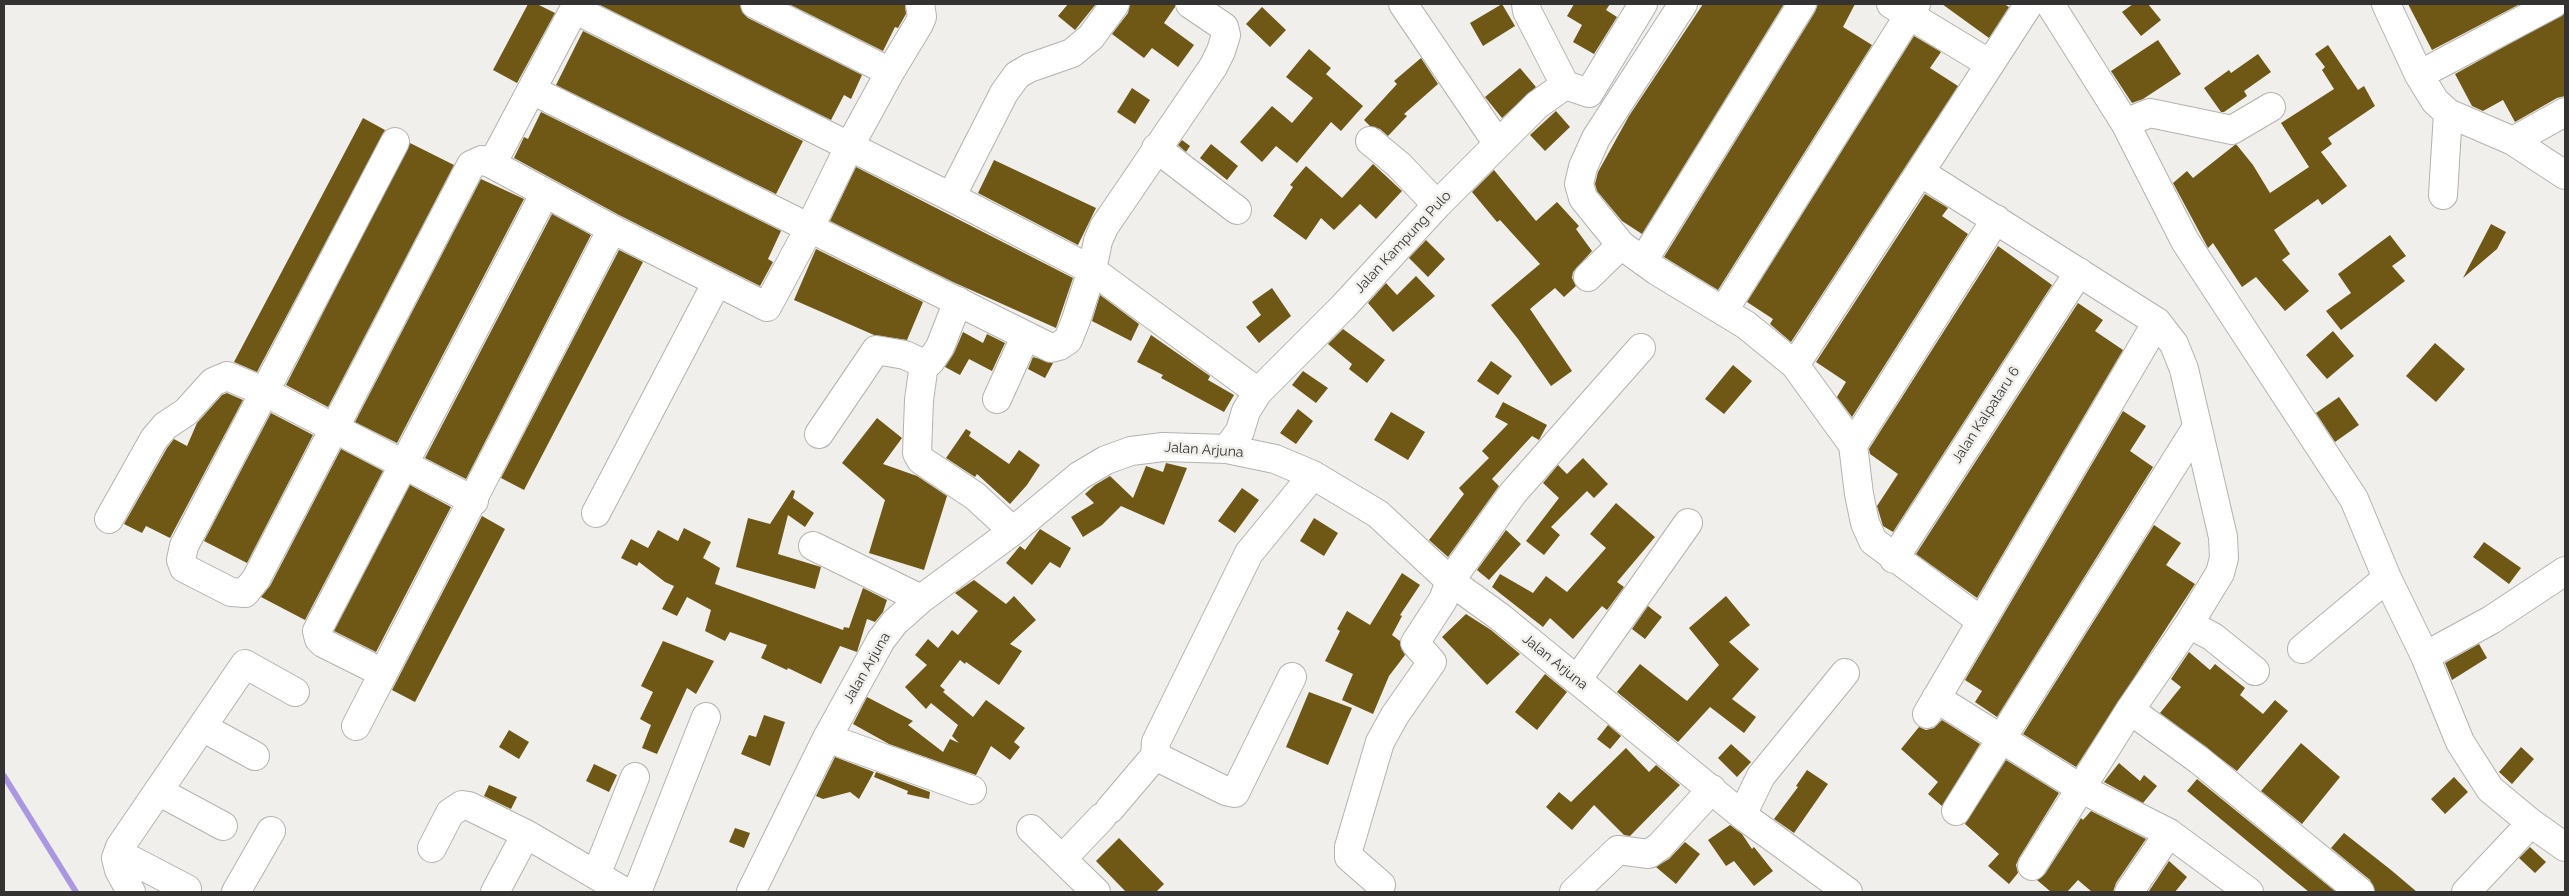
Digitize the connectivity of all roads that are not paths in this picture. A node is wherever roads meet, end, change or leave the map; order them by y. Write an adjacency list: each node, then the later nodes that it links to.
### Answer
1 (755, 4): 17 (street)
2 (920, 4): 17 (street)
3 (1115, 4): 37 (street)
4 (1190, 4): 31 (street)
5 (1403, 4): 29 (street)
6 (1526, 4): 19 (street)
7 (1643, 4): 19 (street)
8 (1683, 4): 25 (street)
9 (1802, 4): 44 (street)
10 (2029, 4): 16 (street)
11 (2050, 4): 24 (street)
12 (2386, 4): 18 (street)
13 (2553, 4): 18 (street)
14 (575, 7): 20 (street); 30 (street)
15 (1905, 7): 16 (street); 50 (street)
16 (1990, 64): 33 (street)
17 (890, 72): 30 (street)
18 (2419, 75): 23 (street)
19 (1577, 89): 25 (street); 29 (street, Jalan Kampung Pulo)
20 (532, 90): 32 (street); 42 (street)
21 (2271, 107): 24 (street)
22 (2565, 112): 27 (street)
23 (2448, 113): 27 (street); 36 (street)
24 (2125, 123): 74 (street)
25 (1596, 138): 43 (street)
26 (1370, 141): 38 (street)
27 (2513, 141): 34 (street)
28 (395, 142): 56 (street)
29 (1498, 144): 38 (street, Jalan Kampung Pulo)
30 (849, 147): 37 (street); 42 (street)
31 (1156, 148): 39 (street); 45 (street)
32 (492, 164): 35 (street); 60 (street)
33 (1920, 172): 40 (street); 55 (street)
34 (2565, 174)
35 (544, 193): 41 (street); 64 (street)
36 (2443, 195)
37 (951, 197): 45 (street)
38 (1437, 205): 57 (street, Jalan Kampung Pulo)
39 (1237, 210)
40 (1996, 219): 46 (street); 63 (street)
41 (612, 229): 48 (street); 66 (street)
42 (810, 230): 48 (street); 49 (street)
43 (1620, 245): 44 (street); 47 (street)
44 (1643, 261): 50 (street)
45 (1092, 270): 52 (street); 57 (street)
46 (2079, 272): 51 (street); 72 (street, Jalan Kalpataru 6)
47 (1588, 277)
48 (717, 282): 67 (street)
49 (958, 301): 52 (street); 54 (street)
50 (1724, 310): 55 (street)
51 (2157, 322): 59 (street); 77 (street)
52 (1025, 337): 58 (street)
53 (1641, 348): 75 (street)
54 (924, 364): 61 (street); 70 (street)
55 (1795, 365): 63 (street)
56 (265, 392): 60 (street); 60 (street); 68 (street)
57 (1258, 392): 62 (street, Jalan Kampung Pulo)
58 (997, 399)
59 (2197, 427): 78 (street); 92 (street)
60 (335, 428): 64 (street)
61 (819, 434)
62 (1236, 444): 65 (street, Jalan Arjuna); 70 (street, Jalan Arjuna)
63 (1853, 445): 72 (street)
64 (404, 463): 66 (street); 82 (street)
65 (1314, 476): 75 (street, Jalan Arjuna); 94 (street)
66 (474, 501): 82 (street)
67 (596, 513)
68 (109, 519)
69 (1688, 523): 85 (street)
70 (1013, 531): 76 (street, Jalan Arjuna)
71 (813, 546): 76 (street)
72 (1894, 558): 77 (street)
73 (2565, 571): 80 (street)
74 (2387, 578): 79 (street); 80 (street)
75 (1450, 581): 85 (street, Jalan Arjuna); 114 (street)
76 (921, 600): 91 (street, Jalan Arjuna)
77 (1981, 621): 92 (street)
78 (2189, 624): 81 (street); 87 (street)
79 (2302, 649)
80 (2425, 656): 102 (street)
81 (2255, 671)
82 (383, 672): 89 (street)
83 (1846, 673): 101 (street)
84 (1292, 677): 94 (street)
85 (1577, 680): 97 (street, Jalan Arjuna)
86 (295, 692): 90 (street)
87 (2130, 710): 96 (street); 127 (street)
88 (706, 717): 122 (street)
89 (356, 726)
90 (202, 727): 93 (street); 99 (street)
91 (827, 738): 98 (street); 123 (street, Jalan Arjuna)
92 (2002, 739): 96 (street); 100 (street)
93 (255, 756)
94 (1154, 756): 111 (street)
95 (635, 777): 113 (street)
96 (2080, 788): 106 (street); 112 (street)
97 (1712, 789): 101 (street, Jalan Arjuna); 125 (street)
98 (972, 790)
99 (158, 791): 103 (street); 110 (street)
100 (1956, 811)
101 (1742, 815): 115 (street, Jalan Arjuna)
102 (2530, 823): 108 (street); 128 (street)
103 (223, 826)
104 (1031, 829): 111 (street)
105 (271, 831): 119 (street)
106 (2169, 833): 117 (street); 126 (street)
107 (526, 834): 109 (street); 113 (street); 120 (street)
108 (2565, 847)
109 (432, 848)
110 (118, 853): 116 (street); 118 (street)
111 (1063, 858): 124 (street)
112 (2032, 866)
113 (596, 875): 121 (street)
114 (1380, 885)
115 (1830, 887)
116 (187, 889)
117 (2241, 890)
118 (131, 892)
119 (236, 892)
120 (495, 892)
121 (625, 892)
122 (637, 892)
123 (751, 892)
124 (1096, 892)
125 (1574, 892)
126 (2129, 892)
127 (2360, 892)
128 (2466, 892)

